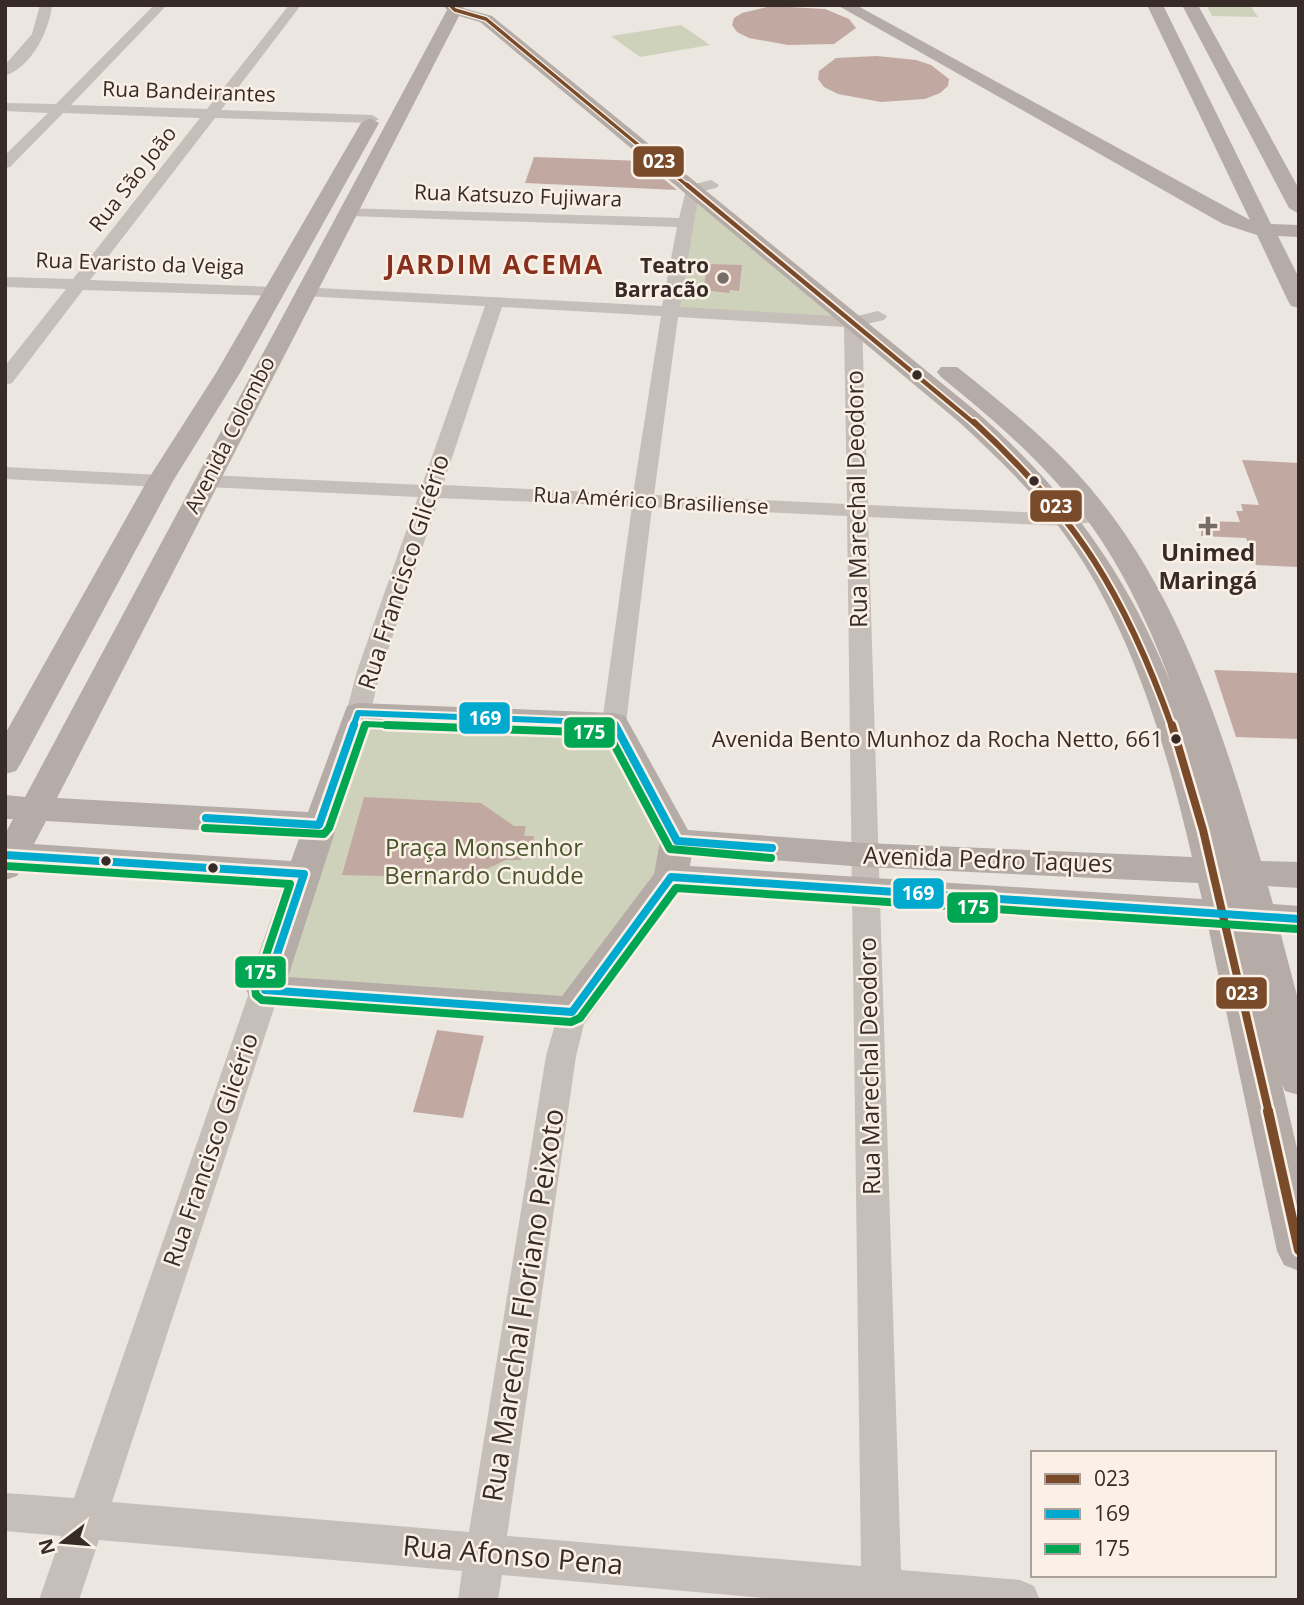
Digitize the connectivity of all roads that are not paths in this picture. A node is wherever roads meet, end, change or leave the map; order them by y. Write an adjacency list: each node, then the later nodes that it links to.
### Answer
1 (46, 5): 12 (street)
2 (161, 5): 15 (street)
3 (295, 5): 16 (street, Rua São João)
4 (486, 5): 13 (main road)
5 (844, 5): 10 (main road)
6 (862, 5): 10 (main road)
7 (1155, 5): 21 (main road)
8 (1190, 5): 25 (main road)
9 (450, 6): 11 (main road, Avenida Colombo); 13 (main road)
10 (878, 20): 18 (main road)
11 (423, 51): 17 (main road, Avenida Colombo); 24 (main road, Avenida Colombo)
12 (5, 72)
13 (559, 73): 23 (main road)
14 (5, 107): 15 (street, Rua Bandeirantes)
15 (59, 109): 16 (street, Rua Bandeirantes); 19 (street)
16 (211, 113): 17 (street, Rua Bandeirantes); 30 (street, Rua São João)
17 (372, 119): 22 (main road, Avenida Colombo)
18 (1091, 136): 20 (main road); 26 (main road)
19 (5, 164)
20 (1178, 179): 21 (main road); 26 (main road)
21 (1220, 181): 26 (main road)
22 (335, 184): 24 (main road); 32 (main road, Avenida Colombo)
23 (701, 187): 27 (street); 36 (main road)
24 (354, 202): 27 (street, Rua Katsuzo Fujiwara); 31 (main road, Avenida Colombo)
25 (1296, 212): 26 (main road)
26 (1265, 220): 28 (main road); 34 (main road)
27 (685, 223): 35 (street)
28 (1299, 231)
29 (5, 282): 30 (street, Rua Evaristo da Veiga)
30 (77, 285): 32 (street, Rua Evaristo da Veiga); 39 (street, Rua São João)
31 (305, 291): 33 (street); 41 (main road, Avenida Colombo)
32 (274, 292): 40 (main road, Avenida Colombo)
33 (495, 302): 35 (street); 45 (street, Rua Francisco Glicério)
34 (1299, 302)
35 (670, 312): 36 (street); 46 (street)
36 (865, 319): 37 (main road); 47 (street, Rua Marechal Deodoro); 48 (main road)
37 (910, 342)
38 (932, 359): 48 (main road)
39 (5, 379)
40 (224, 380): 41 (main road); 43 (main road, Avenida Colombo)
41 (256, 385): 44 (main road, Avenida Colombo)
42 (5, 473): 43 (street)
43 (160, 481): 51 (main road, Avenida Colombo)
44 (206, 481): 45 (street, Rua Américo Brasiliense); 52 (main road, Avenida Colombo)
45 (430, 491): 46 (street, Rua Américo Brasiliense); 49 (street, Rua Francisco Glicério)
46 (645, 501): 47 (street, Rua Américo Brasiliense); 50 (street)
47 (857, 510): 48 (street, Rua Américo Brasiliense); 55 (street, Rua Marechal Deodoro)
48 (1082, 518): 57 (main road)
49 (358, 713): 50 (main road); 53 (main road, Rua Francisco Glicério)
50 (614, 723): 54 (main road)
51 (5, 763)
52 (21, 808): 53 (main road); 56 (main road, Avenida Colombo)
53 (319, 825): 58 (main road, Rua Francisco Glicério)
54 (677, 841): 55 (main road, Avenida Pedro Taques); 60 (main road)
55 (865, 855): 57 (main road, Avenida Pedro Taques); 61 (street, Rua Marechal Deodoro)
56 (7, 859): 58 (main road)
57 (1229, 871): 59 (main road, Avenida Pedro Taques); 62 (main road)
58 (304, 874): 64 (main road, Rua Francisco Glicério)
59 (1299, 875)
60 (671, 877): 61 (main road, Avenida Pedro Taques); 65 (main road)
61 (866, 892): 62 (main road, Avenida Pedro Taques); 72 (street, Rua Marechal Deodoro)
62 (1240, 916): 63 (main road, Avenida Pedro Taques); 66 (main road); 67 (main road)
63 (1299, 919)
64 (265, 990): 65 (main road); 70 (street, Rua Francisco Glicério)
65 (572, 1012): 71 (street, Rua Marechal Floriano Peixoto)
66 (1260, 1077): 67 (main road); 68 (main road)
67 (1299, 1080)
68 (1299, 1251)
69 (5, 1512): 70 (street, Rua Afonso Pena)
70 (86, 1519): 71 (street, Rua Afonso Pena); 73 (street, Rua Francisco Glicério)
71 (485, 1553): 72 (street, Rua Afonso Pena); 74 (street, Rua Marechal Floriano Peixoto)
72 (882, 1593): 75 (street, Rua Afonso Pena)
73 (59, 1600)
74 (478, 1600)
75 (1020, 1600)

